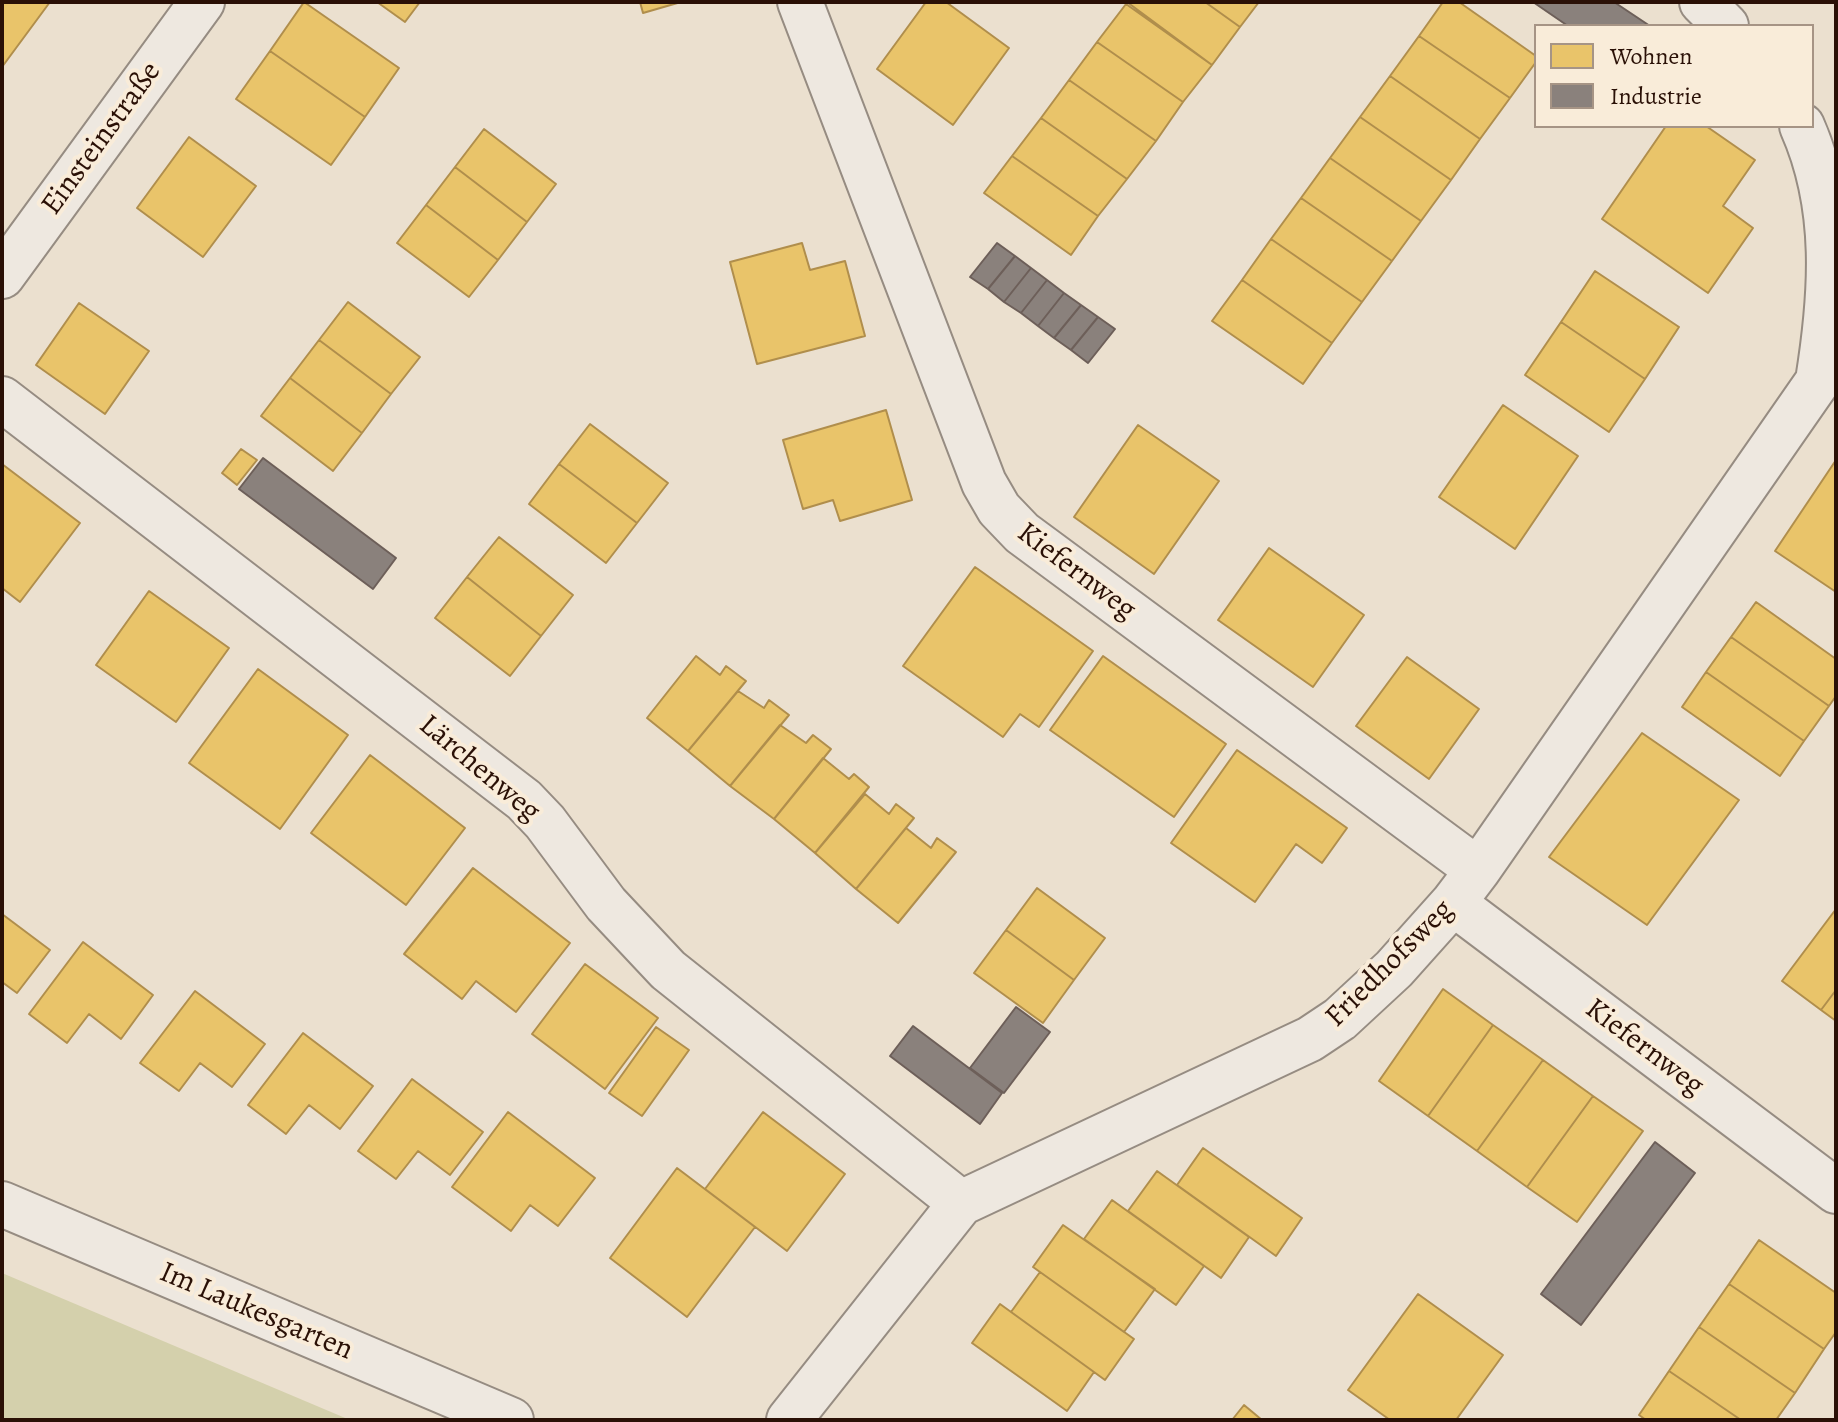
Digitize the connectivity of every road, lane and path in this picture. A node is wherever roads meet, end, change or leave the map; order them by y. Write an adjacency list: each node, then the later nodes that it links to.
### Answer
1 (202, 2): 7 (street, Einsteinstraße)
2 (800, 2): 10 (street, Kiefernweg)
3 (1702, 2): 4 (street)
4 (1724, 24)
5 (1803, 128): 6 (street)
6 (1830, 181): 8 (street)
7 (2, 276)
8 (1827, 388): 10 (street, Friedhofsweg)
9 (2, 399): 12 (street, Lärchenweg)
10 (1466, 887): 11 (street, Kiefernweg); 12 (street, Friedhofsweg)
11 (1836, 1191)
12 (961, 1203): 15 (street, Friedhofsweg)
13 (2, 1204): 14 (street, Im Laukesgarten)
14 (511, 1420)
15 (789, 1420)

